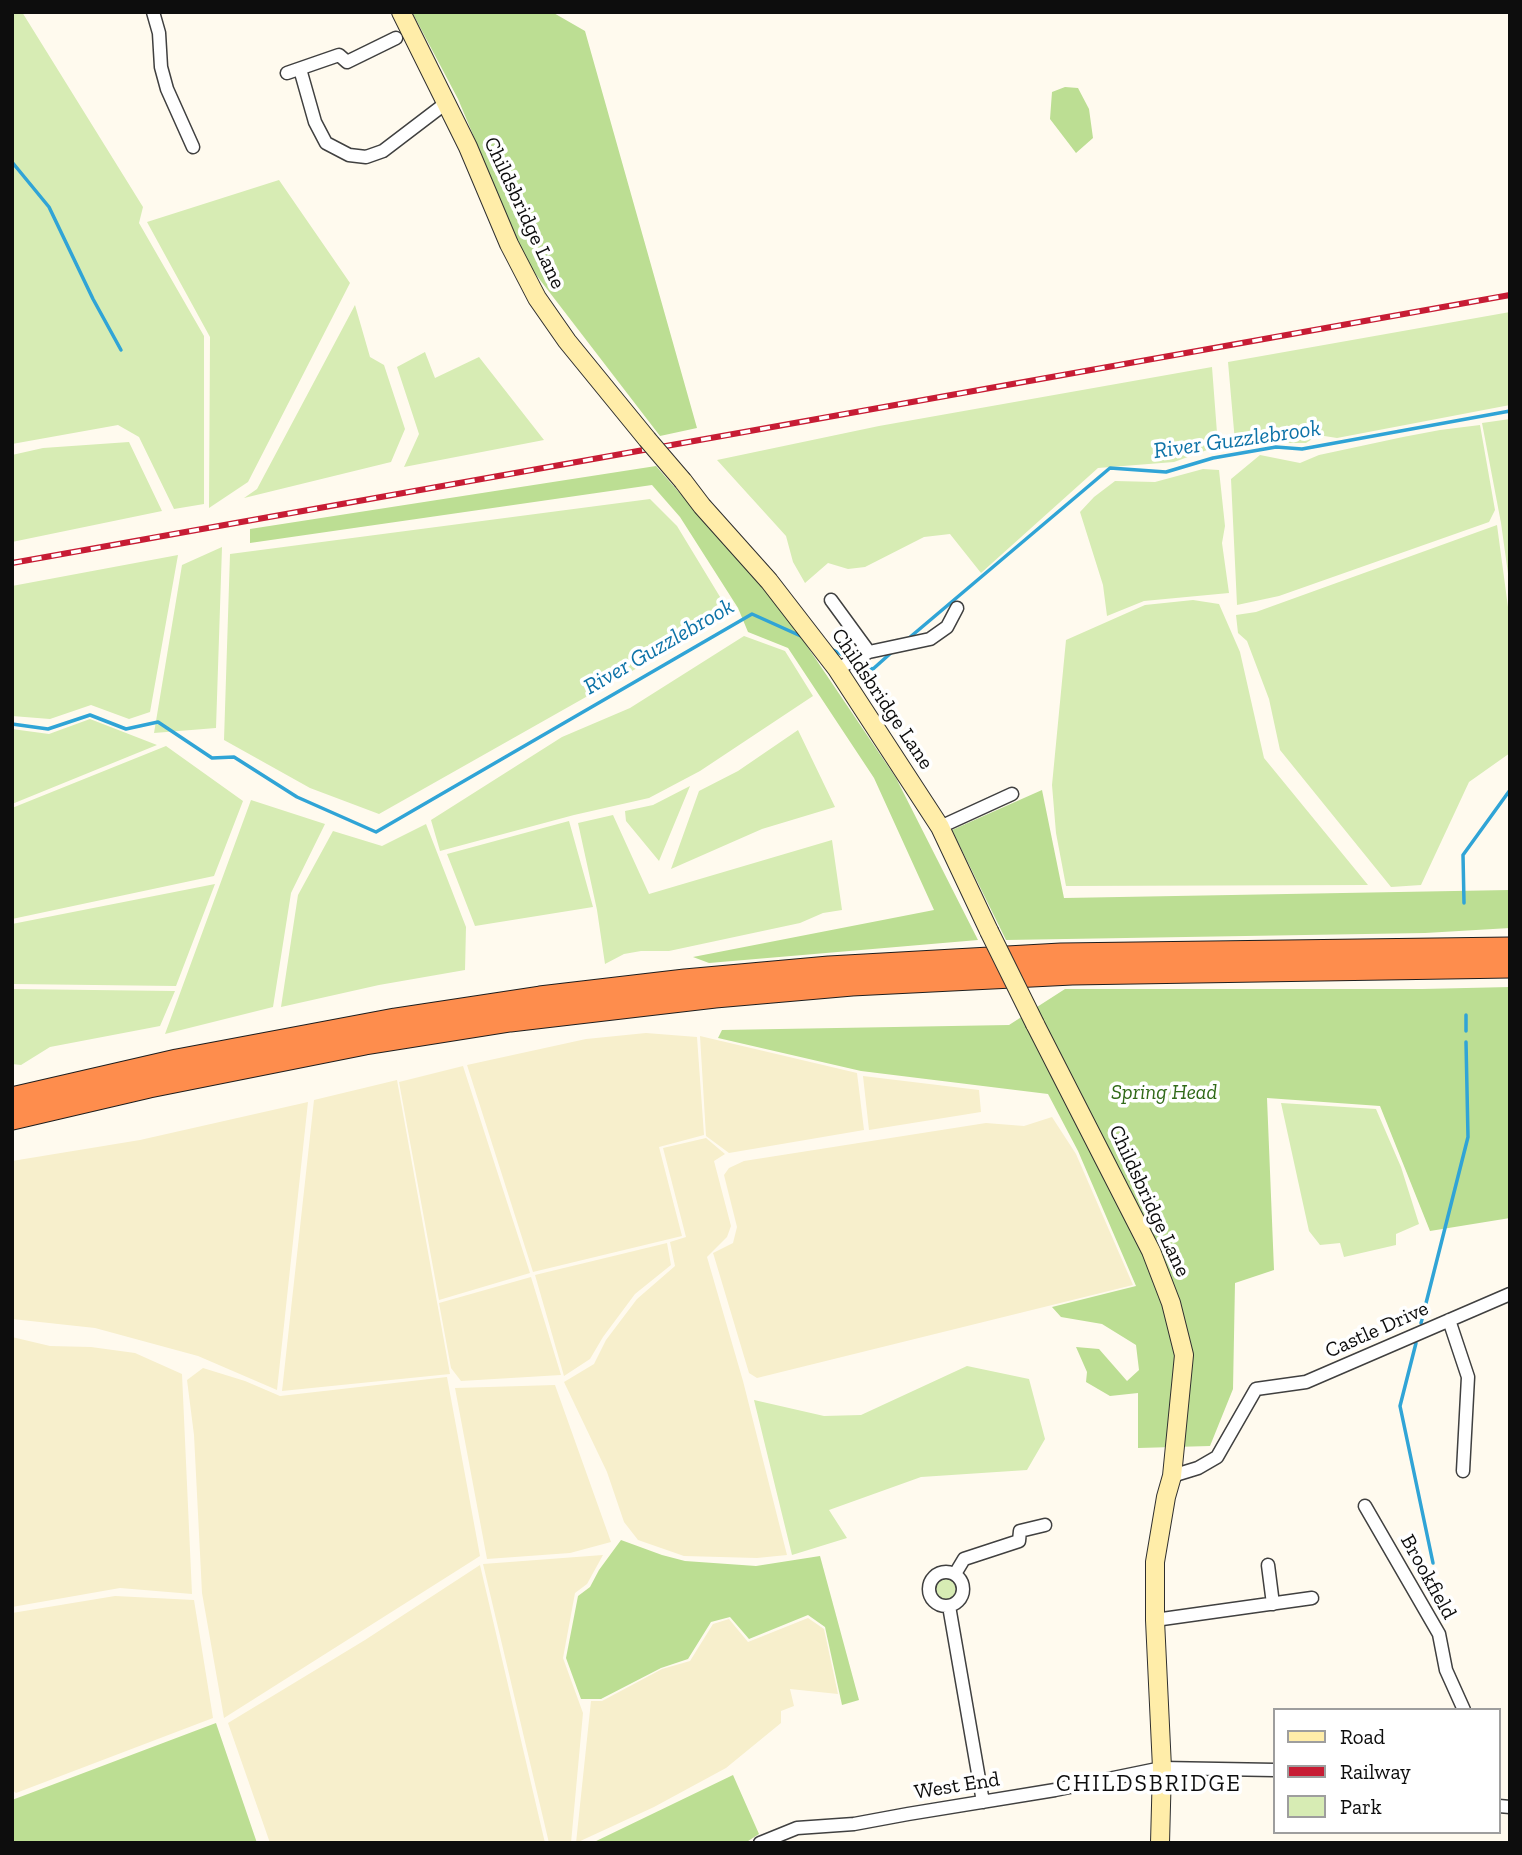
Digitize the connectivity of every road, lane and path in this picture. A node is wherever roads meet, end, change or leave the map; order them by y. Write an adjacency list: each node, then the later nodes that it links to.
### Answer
1 (153, 12): 5 (street)
2 (401, 12): 4 (street, Childsbridge Lane)
3 (396, 38): 4 (street)
4 (446, 103): 9 (street, Childsbridge Lane, bridge)
5 (193, 147)
6 (831, 600): 8 (street)
7 (957, 608): 8 (street)
8 (869, 652): 9 (street)
9 (837, 669): 11 (street, Childsbridge Lane)
10 (1012, 794): 11 (street)
11 (940, 828): 19 (street, Childsbridge Lane, bridge)
12 (1510, 949): 14 (highway)
13 (1510, 967): 15 (highway)
14 (12, 1100)
15 (12, 1118)
16 (1510, 1294): 17 (street, Castle Drive)
17 (1449, 1320): 18 (street); 19 (street, Castle Drive)
18 (1463, 1471)
19 (1172, 1476): 27 (street, Childsbridge Lane)
20 (1365, 1506): 28 (street, Brookfield)
21 (1045, 1525): 23 (street)
22 (1268, 1565): 25 (street)
23 (955, 1574): 26 (street); 26 (street)
24 (1312, 1598): 25 (street)
25 (1273, 1604): 27 (street)
26 (950, 1606): 31 (street)
27 (1155, 1620): 29 (street, Childsbridge Lane)
28 (1463, 1708)
29 (1161, 1768): 30 (street, West End); 31 (street, West End); 33 (street, Childsbridge Lane)
30 (1274, 1770)
31 (983, 1802): 32 (street, West End)
32 (760, 1843)
33 (1160, 1843)

